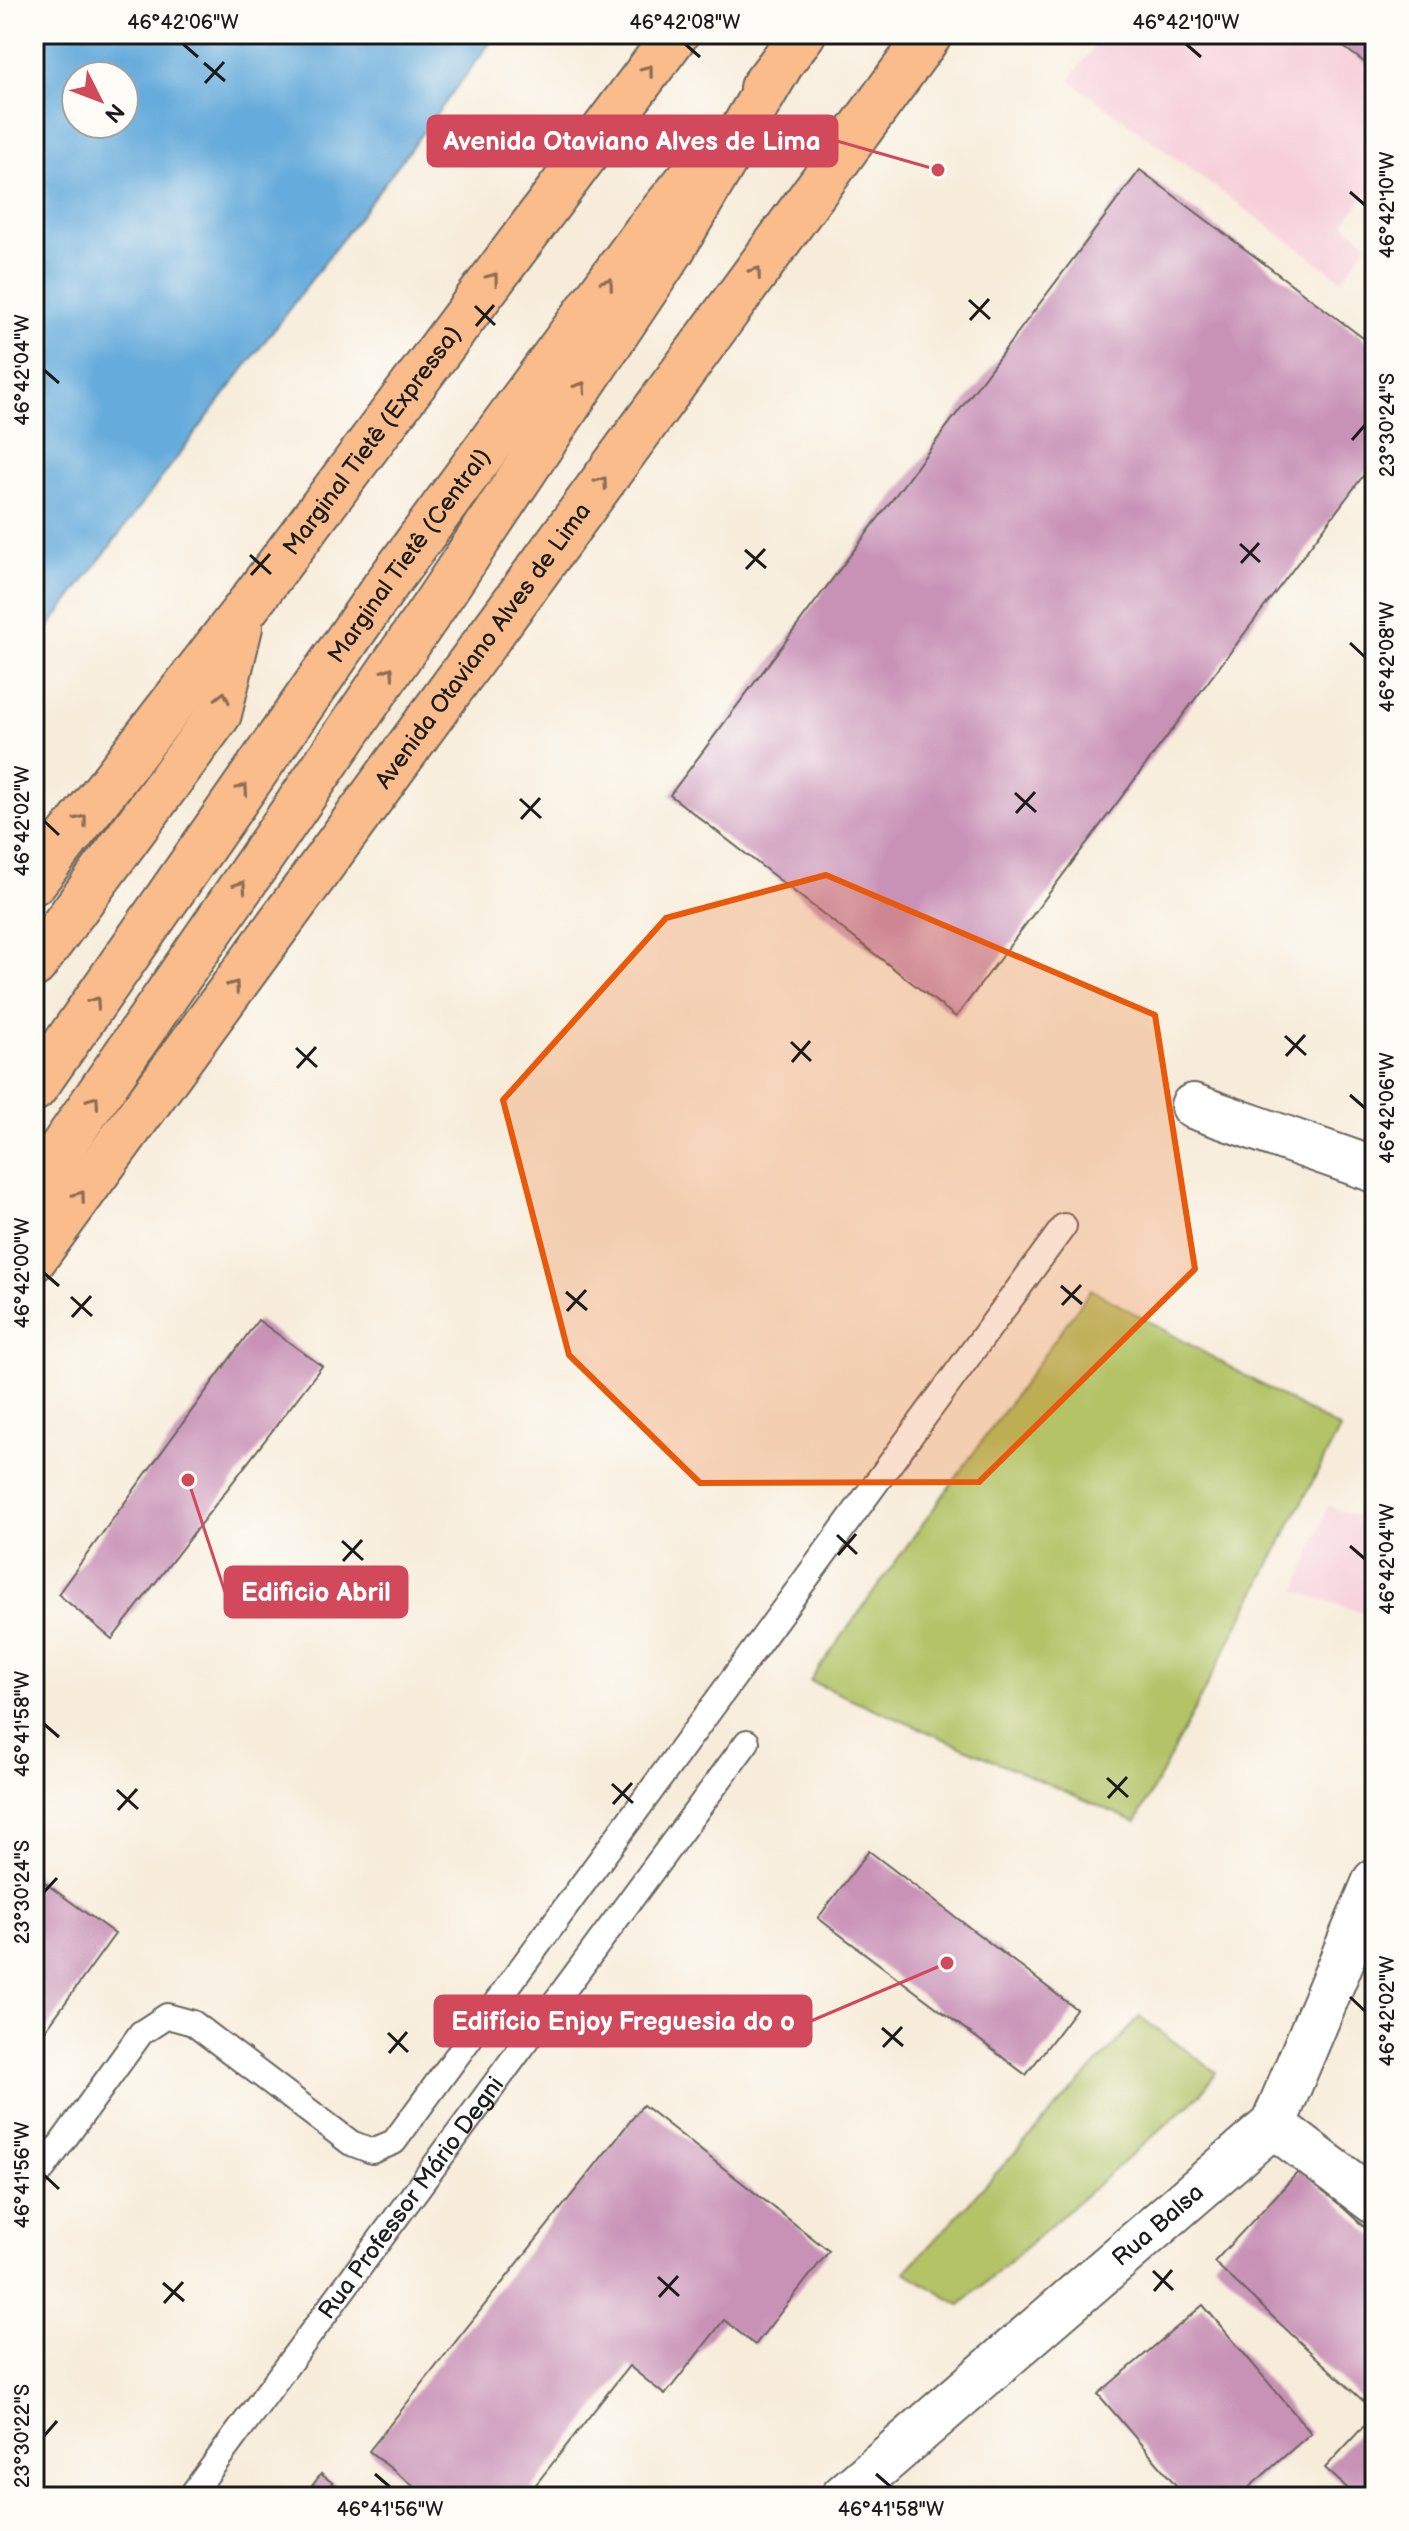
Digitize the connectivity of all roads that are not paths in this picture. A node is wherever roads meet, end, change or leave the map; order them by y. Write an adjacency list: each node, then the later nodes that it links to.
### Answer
1 (676, 34): 4 (highway, Marginal Tietê (Expressa), one-way to 1)
2 (930, 34): 12 (highway, Avenida Otaviano Alves de Lima, one-way to 2)
3 (792, 49): 7 (highway, Marginal Tietê (Central), one-way to 3); 10 (highway, one-way to 3)
4 (244, 611): 5 (highway, Marginal Tietê (Expressa), one-way to 4); 6 (highway, one-way to 4)
5 (34, 882)
6 (34, 965)
7 (34, 1089)
8 (1193, 1106): 9 (street)
9 (1375, 1170)
10 (34, 1188)
11 (1064, 1226): 16 (lane)
12 (34, 1259)
13 (747, 1742): 18 (lane, Rua Professor Mário Degni)
14 (1375, 1881): 15 (street, Rua Balsa)
15 (1273, 2125): 17 (street); 19 (street, Rua Balsa)
16 (34, 2181)
17 (1375, 2202)
18 (190, 2497)
19 (843, 2497)

